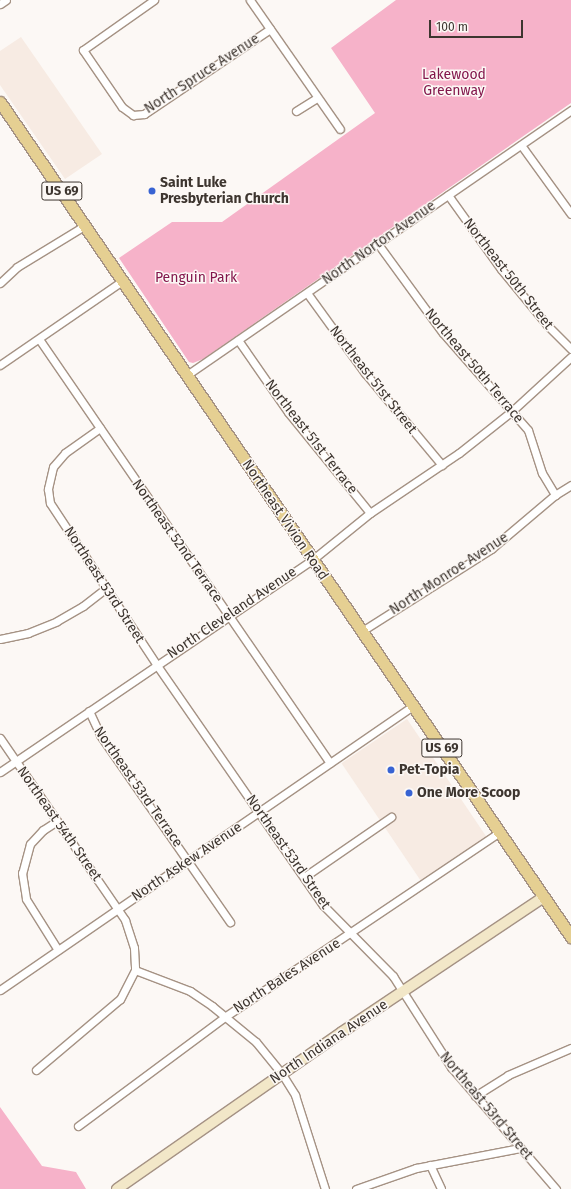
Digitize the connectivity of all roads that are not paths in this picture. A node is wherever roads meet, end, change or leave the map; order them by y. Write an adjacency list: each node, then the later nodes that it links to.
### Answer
1 (6, 0): 4 (street)
2 (154, 0): 5 (street, North Spruce Avenue)
3 (250, 0): 5 (street)
4 (0, 4)
5 (270, 29): 6 (street)
6 (317, 98): 9 (street); 10 (street)
7 (0, 102): 14 (main road, Northeast Vivion Road / US 69)
8 (571, 110): 11 (street, North Norton Avenue)
9 (296, 111)
10 (340, 129)
11 (521, 145): 12 (street, North Norton Avenue); 13 (street)
12 (448, 196): 15 (street, North Norton Avenue); 21 (street, Northeast 50th Street)
13 (571, 214)
14 (84, 226): 16 (main road, Northeast Vivion Road / US 69); 17 (street)
15 (378, 244): 18 (street, North Norton Avenue); 25 (street, Northeast 50th Terrace)
16 (122, 281): 19 (street); 24 (main road, Northeast Vivion Road / US 69)
17 (0, 283)
18 (306, 293): 20 (street, North Norton Avenue); 27 (street, Northeast 51st Street)
19 (39, 339): 23 (street); 26 (street, Northeast 52nd Terrace)
20 (238, 340): 24 (street, North Norton Avenue); 30 (street, Northeast 51st Terrace)
21 (571, 349)
22 (571, 358): 25 (street, North Cleveland Avenue)
23 (0, 365)
24 (187, 375): 31 (main road, Northeast Vivion Road / US 69)
25 (512, 411): 27 (street, North Cleveland Avenue); 29 (street, Northeast 50th Terrace)
26 (100, 428): 32 (street, Northeast 53rd Street); 33 (street, Northeast 52nd Terrace)
27 (442, 465): 30 (street, North Cleveland Avenue)
28 (571, 485): 29 (street, North Monroe Avenue)
29 (555, 495): 34 (street, North Monroe Avenue)
30 (370, 513): 31 (street, North Cleveland Avenue)
31 (312, 560): 33 (street, North Cleveland Avenue); 34 (main road, Northeast Vivion Road / US 69)
32 (106, 588): 35 (street); 36 (street, Northeast 53rd Street)
33 (228, 615): 36 (street, North Cleveland Avenue); 41 (street, Northeast 52nd Terrace)
34 (362, 631): 37 (main road, Northeast Vivion Road / US 69)
35 (0, 639)
36 (156, 664): 38 (street, North Cleveland Avenue); 43 (street, Northeast 53rd Street)
37 (414, 705): 41 (street, North Askew Avenue); 46 (main road, Northeast Vivion Road / US 69)
38 (89, 711): 40 (street, North Cleveland Avenue); 47 (street, Northeast 53rd Terrace)
39 (0, 738): 40 (street, Northeast 54th Street)
40 (16, 762): 42 (street, North Cleveland Avenue); 45 (street, Northeast 54th Street)
41 (330, 763): 43 (street, North Askew Avenue)
42 (0, 772)
43 (259, 812): 47 (street, North Askew Avenue); 48 (street, Northeast 53rd Street)
44 (391, 817): 48 (street)
45 (57, 821): 50 (street, Northeast 54th Street); 54 (street)
46 (500, 832): 49 (main road, Northeast Vivion Road / US 69); 53 (street, North Bales Avenue)
47 (189, 860): 50 (street, North Askew Avenue); 51 (street, Northeast 53rd Terrace)
48 (304, 877): 53 (street, Northeast 53rd Street)
49 (544, 897): 52 (main road, Northeast Vivion Road / US 69); 57 (street, North Indiana Avenue)
50 (117, 910): 54 (street, North Askew Avenue); 55 (street, Northeast 54th Street)
51 (230, 922)
52 (569, 929)
53 (352, 933): 57 (street, Northeast 53rd Street); 58 (street, North Bales Avenue)
54 (58, 950): 56 (street, North Askew Avenue)
55 (135, 970): 58 (street); 60 (street)
56 (0, 990)
57 (403, 992): 61 (street, North Indiana Avenue); 62 (street, Northeast 53rd Street)
58 (226, 1016): 61 (street); 63 (street, North Bales Avenue)
59 (571, 1048): 62 (street)
60 (36, 1070)
61 (282, 1074): 66 (street, North Indiana Avenue); 67 (street)
62 (475, 1096): 64 (street, Northeast 53rd Street)
63 (78, 1126)
64 (520, 1148): 65 (street); 70 (street, Northeast 53rd Street)
65 (430, 1165): 68 (street); 69 (street)
66 (116, 1189)
67 (325, 1189)
68 (356, 1189)
69 (441, 1189)
70 (556, 1189)

